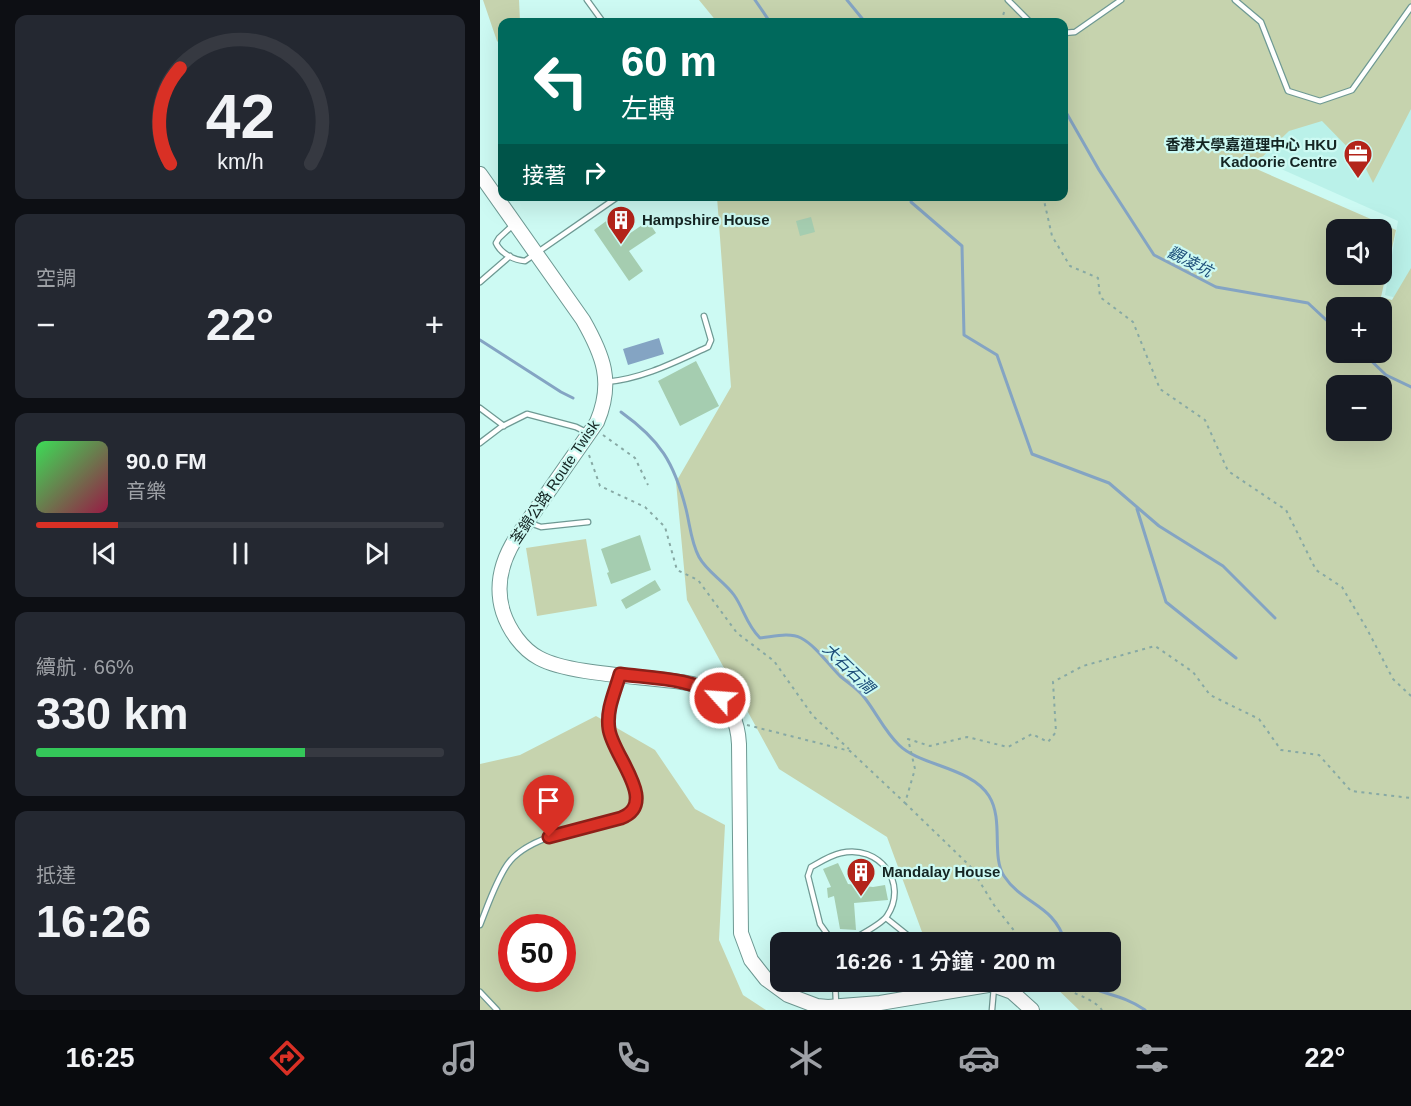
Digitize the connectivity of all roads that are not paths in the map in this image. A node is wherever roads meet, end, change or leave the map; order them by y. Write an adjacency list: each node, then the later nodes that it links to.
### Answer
1 (587, 0): 6 (lane)
2 (1008, 0): 7 (lane)
3 (1121, 0): 8 (lane)
4 (1236, 0): 5 (lane)
5 (1411, 8)
6 (600, 18)
7 (1026, 18)
8 (1068, 33)
9 (480, 174): 10 (main road, 荃錦公路 Route Twisk)
10 (498, 200)
11 (498, 201): 13 (main road, 荃錦公路 Route Twisk)
12 (612, 201): 14 (lane)
13 (514, 224): 14 (main road, 荃錦公路 Route Twisk); 15 (lane)
14 (536, 255): 15 (lane); 18 (main road, 荃錦公路 Route Twisk)
15 (510, 256): 16 (lane)
16 (480, 282)
17 (704, 316): 18 (lane)
18 (606, 382): 21 (main road, 荃錦公路 Route Twisk)
19 (480, 408): 20 (lane)
20 (504, 426): 21 (lane); 22 (lane)
21 (589, 434): 23 (main road, 荃錦公路 Route Twisk)
22 (480, 443)
23 (528, 521): 24 (lane); 25 (main road, 荃錦公路 Route Twisk)
24 (588, 522)
25 (620, 674): 27 (lane); 36 (main road, 荃錦公路 Route Twisk)
26 (886, 918): 28 (lane); 29 (lane); 30 (lane)
27 (480, 925)
28 (826, 932)
29 (864, 932)
30 (904, 932)
31 (480, 992): 37 (lane)
32 (835, 992): 36 (lane)
33 (909, 992): 36 (main road, 荃錦公路 Route Twisk)
34 (993, 992): 38 (lane)
35 (1012, 992): 39 (main road, 荃錦公路 Route Twisk)
36 (836, 1006)
37 (497, 1010)
38 (992, 1010)
39 (1032, 1010)

